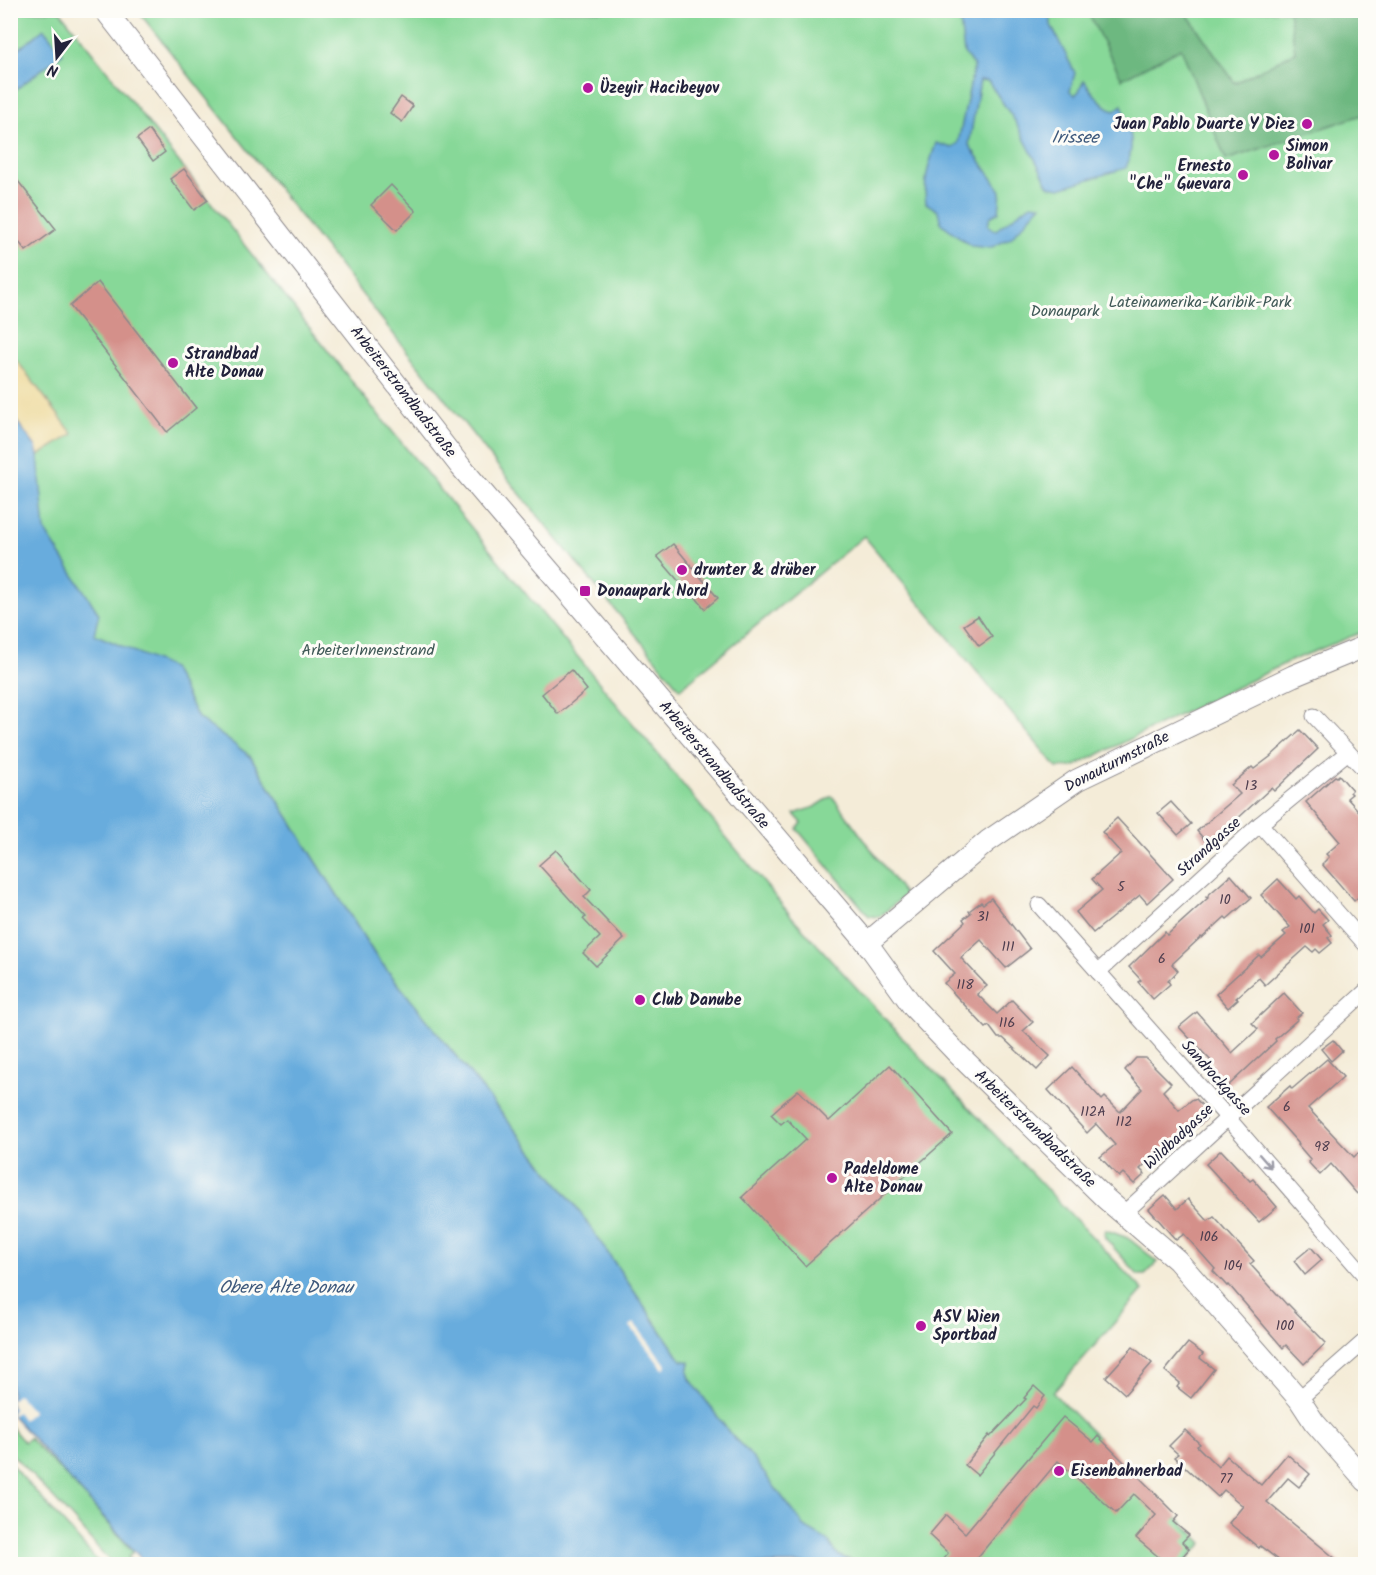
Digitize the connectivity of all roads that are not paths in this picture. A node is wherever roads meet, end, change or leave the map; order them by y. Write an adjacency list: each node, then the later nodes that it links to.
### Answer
1 (105, 10): 8 (main road, Arbeiterstrandbadstraße)
2 (1365, 646): 8 (main road, Donauturmstraße)
3 (1314, 716): 4 (street)
4 (1348, 752): 5 (street); 6 (street, Strandgasse)
5 (1365, 771)
6 (1260, 824): 9 (street); 10 (street, Strandgasse)
7 (1038, 905): 10 (street, Sandrockgasse)
8 (867, 943): 13 (main road, Arbeiterstrandbadstraße)
9 (1365, 945)
10 (1098, 972): 12 (street, Sandrockgasse)
11 (1365, 991): 12 (street, Wildbadgasse)
12 (1227, 1117): 13 (street, Wildbadgasse); 14 (street, Sandrockgasse, one-way to 14)
13 (1123, 1214): 16 (main road, Arbeiterstrandbadstraße)
14 (1365, 1277)
15 (1365, 1340): 16 (street)
16 (1299, 1399): 17 (main road, Arbeiterstrandbadstraße)
17 (1365, 1481)

